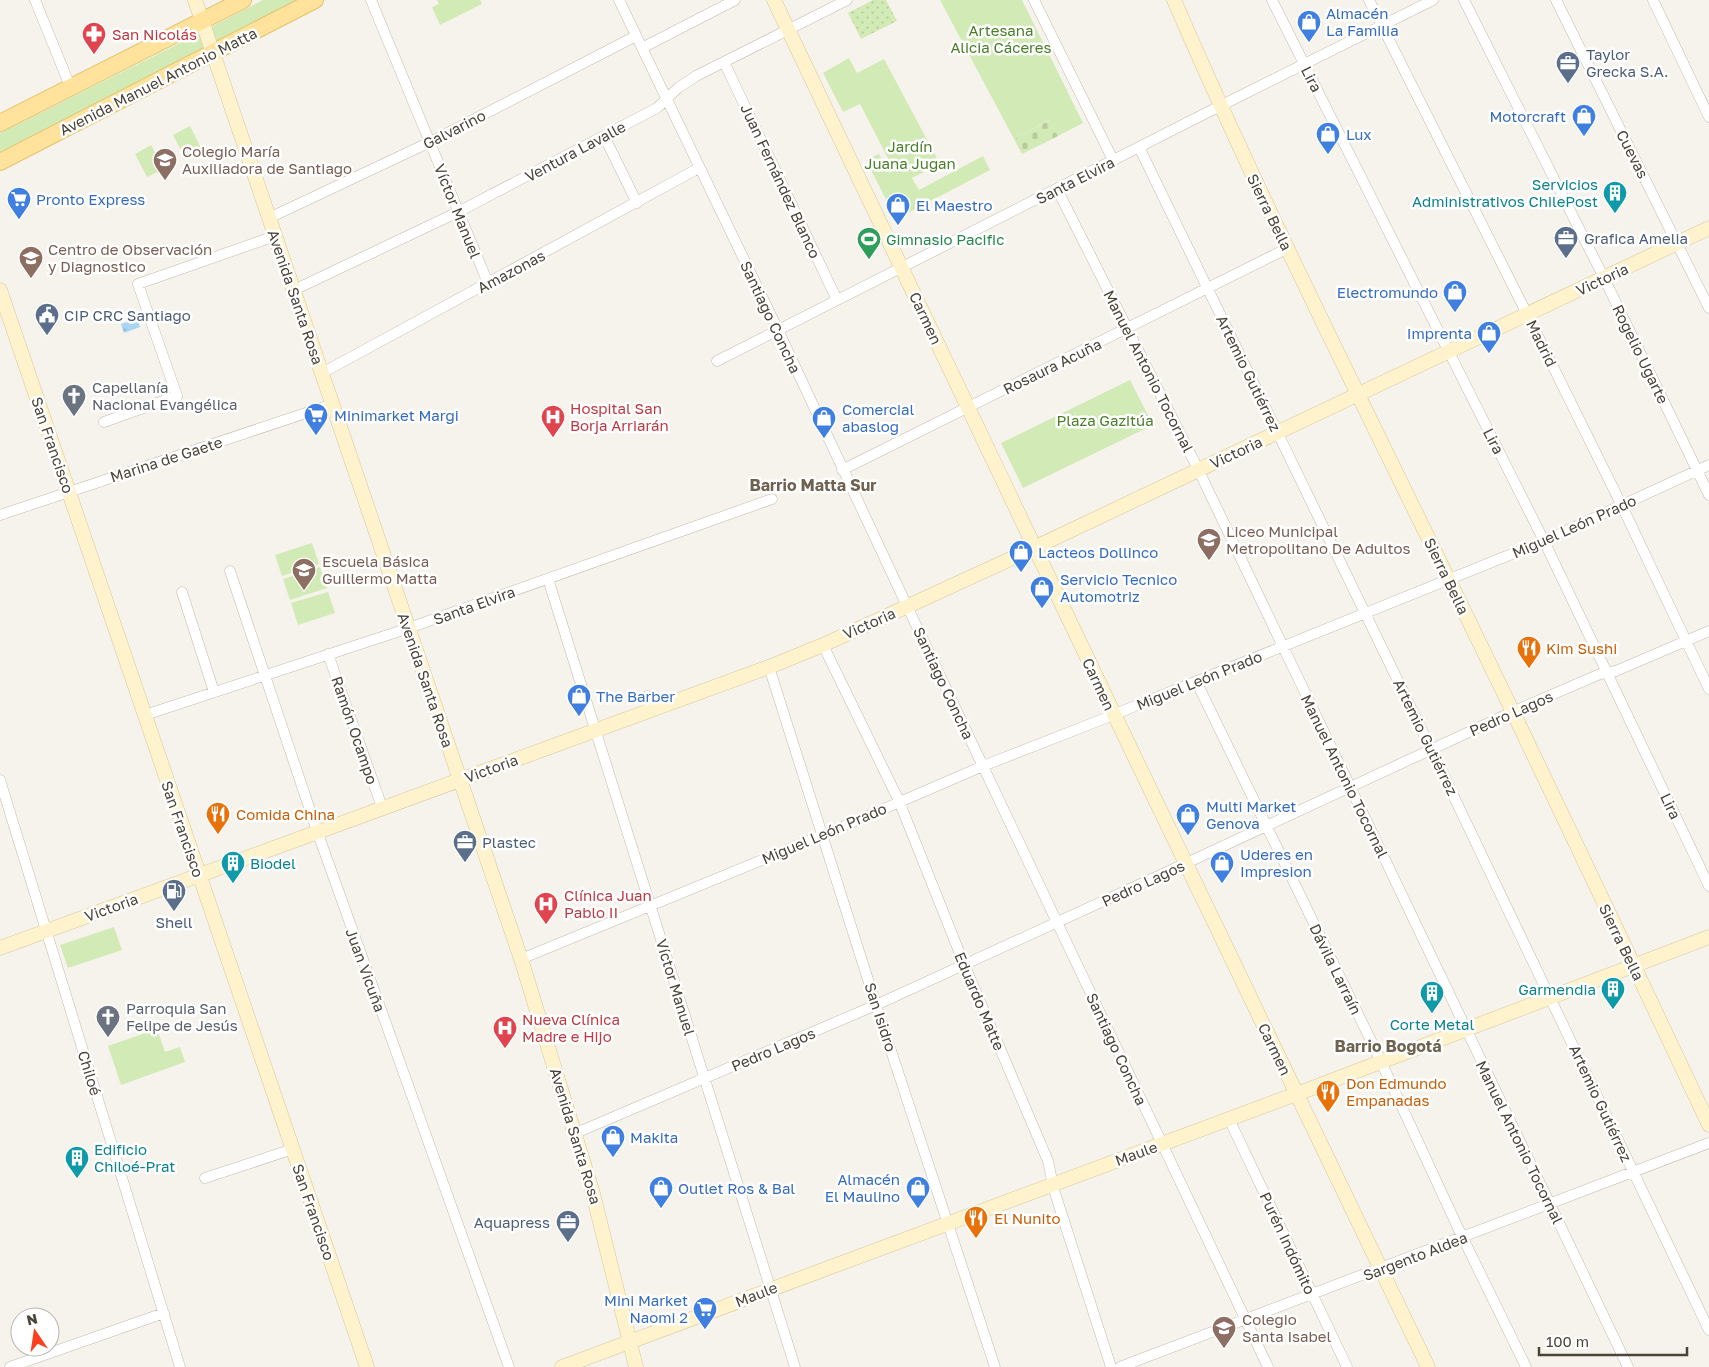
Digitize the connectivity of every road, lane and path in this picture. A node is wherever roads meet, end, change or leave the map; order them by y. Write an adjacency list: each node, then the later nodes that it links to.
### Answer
1 (35, 0): 26 (street)
2 (195, 0): 18 (main road, Avenida Santa Rosa)
3 (243, 0): 18 (main road)
4 (316, 0): 23 (main road, Avenida Manuel Antonio Matta)
5 (372, 0): 32 (street, Víctor Manuel)
6 (619, 0): 21 (street, Santiago Concha)
7 (735, 0): 22 (street)
8 (774, 0): 20 (main road, Carmen)
9 (847, 0): 20 (street, Ventura Lavalle)
10 (1034, 0): 34 (street)
11 (1174, 0): 28 (main road, Sierra Bella)
12 (1272, 0): 25 (street, Lira)
13 (1369, 0): 19 (street, Madrid)
14 (1433, 0): 19 (street, Santa Elvira)
15 (1464, 0): 46 (street, Rogelio Ugarte)
16 (1556, 0): 43 (street, Cuevas)
17 (1653, 0): 29 (street)
18 (202, 21): 23 (main road, Avenida Santa Rosa); 26 (main road)
19 (1382, 26): 25 (street, Santa Elvira); 53 (street, Madrid)
20 (788, 29): 24 (street, Ventura Lavalle); 45 (main road, Carmen)
21 (636, 36): 22 (street, Santiago Concha); 32 (street, Galvarino)
22 (642, 48): 27 (street, Santiago Concha)
23 (214, 53): 35 (main road, Avenida Manuel Antonio Matta); 40 (main road, Avenida Santa Rosa)
24 (724, 62): 27 (street, Ventura Lavalle); 51 (street, Juan Fernández Blanco)
25 (1304, 64): 28 (street, Santa Elvira); 56 (street, Lira)
26 (70, 86): 30 (main road)
27 (666, 100): 31 (street, Ventura Lavalle); 36 (street, Santiago Concha)
28 (1220, 106): 33 (street, Santa Elvira); 44 (main road, Sierra Bella)
29 (1709, 117)
30 (1, 119)
31 (604, 136): 38 (street); 39 (street, Ventura Lavalle)
32 (430, 142): 39 (street, Víctor Manuel); 40 (street, Galvarino)
33 (1139, 147): 34 (street, Santa Elvira); 48 (street, Artemio Gutiérrez)
34 (1113, 160): 37 (street, Santa Elvira)
35 (0, 162)
36 (699, 168): 38 (street, Amazonas); 55 (street, Santiago Concha)
37 (1056, 189): 45 (street, Santa Elvira); 54 (street, Manuel Antonio Tocornal)
38 (637, 203): 47 (street, Amazonas)
39 (458, 212): 47 (street, Víctor Manuel); 50 (street, Ventura Lavalle)
40 (269, 218): 42 (main road, Avenida Santa Rosa)
41 (1709, 228): 43 (main road, Victoria)
42 (275, 236): 50 (main road, Avenida Santa Rosa); 62 (street)
43 (1678, 243): 46 (main road, Victoria); 52 (street, Cuevas)
44 (1288, 248): 48 (street, Rosaura Acuña); 59 (main road, Sierra Bella)
45 (902, 267): 51 (street, Santa Elvira); 61 (main road, Carmen)
46 (1604, 278): 53 (main road, Victoria); 67 (street, Rogelio Ugarte)
47 (488, 283): 58 (street, Amazonas)
48 (1208, 288): 54 (street, Rosaura Acuña); 63 (street, Artemio Gutiérrez)
49 (0, 290): 68 (main road, San Francisco)
50 (294, 290): 58 (main road, Avenida Santa Rosa)
51 (837, 300): 55 (street, Santa Elvira)
52 (1709, 308)
53 (1527, 314): 56 (main road, Victoria); 71 (street, Madrid)
54 (1127, 328): 61 (street, Rosaura Acuña); 66 (street, Manuel Antonio Tocornal)
55 (778, 330): 57 (street, Santa Elvira); 65 (street, Santiago Concha)
56 (1448, 351): 59 (main road, Victoria); 73 (street, Lira)
57 (717, 361)
58 (322, 373): 60 (main road, Avenida Santa Rosa)
59 (1357, 394): 63 (main road, Victoria); 77 (main road, Sierra Bella)
60 (332, 404): 68 (street, Marina de Gaete); 81 (main road, Avenida Santa Rosa)
61 (968, 407): 65 (street, Rosaura Acuña); 74 (main road, Carmen)
62 (104, 422)
63 (1277, 432): 66 (main road, Victoria); 80 (street, Artemio Gutiérrez)
64 (1709, 465): 67 (street, Miguel León Prado)
65 (842, 470): 79 (street, Santiago Concha)
66 (1198, 470): 74 (main road, Victoria); 85 (street, Manuel Antonio Tocornal)
67 (1698, 471): 69 (street, Rogelio Ugarte); 71 (street, Miguel León Prado)
68 (69, 492): 72 (street, Marina de Gaete); 97 (main road, San Francisco)
69 (1709, 495)
70 (772, 499): 76 (street, Santa Elvira)
71 (1622, 506): 73 (street, Miguel León Prado); 83 (street, Madrid)
72 (0, 515)
73 (1544, 541): 77 (street, Miguel León Prado); 88 (street, Lira)
74 (1035, 548): 79 (main road, Victoria); 96 (main road, Carmen)
75 (230, 571): 89 (street, Juan Vicuña)
76 (548, 579): 81 (street, Santa Elvira); 98 (street, Víctor Manuel)
77 (1449, 579): 80 (street, Miguel León Prado); 95 (main road, Sierra Bella)
78 (182, 592): 92 (street)
79 (907, 606): 84 (main road, Victoria); 100 (street, Santiago Concha)
80 (1366, 613): 85 (street, Miguel León Prado); 99 (street, Artemio Gutiérrez)
81 (409, 628): 86 (street, Santa Elvira); 101 (main road, Avenida Santa Rosa)
82 (1709, 631): 83 (street, Pedro Lagos)
83 (1686, 641): 88 (street, Pedro Lagos); 91 (street, Madrid)
84 (823, 645): 87 (main road, Victoria); 104 (street, Eduardo Matte)
85 (1283, 646): 90 (street, Miguel León Prado); 103 (street, Manuel Antonio Tocornal)
86 (328, 654): 89 (street, Santa Elvira); 105 (street, Ramón Ocampo)
87 (769, 667): 94 (main road, Victoria); 108 (street, San Isidro)
88 (1607, 673): 95 (street, Pedro Lagos); 111 (street, Lira)
89 (264, 676): 92 (street, Santa Elvira); 107 (street, Juan Vicuña)
90 (1196, 681): 96 (street, Miguel León Prado); 106 (street, Dávila Larraín)
91 (1709, 689)
92 (214, 692): 97 (street, Santa Elvira)
93 (647, 696): 94 (street)
94 (652, 710): 98 (main road, Victoria)
95 (1512, 712): 99 (street, Pedro Lagos); 119 (main road, Sierra Bella)
96 (1114, 714): 100 (street, Miguel León Prado); 109 (main road, Carmen)
97 (144, 715): 110 (main road, San Francisco)
98 (596, 730): 101 (main road, Victoria); 112 (street, Víctor Manuel)
99 (1431, 749): 103 (street, Pedro Lagos); 120 (street, Artemio Gutiérrez)
100 (983, 766): 104 (street, Miguel León Prado); 113 (street, Santiago Concha)
101 (460, 779): 105 (main road, Victoria); 117 (main road, Avenida Santa Rosa)
102 (0, 780): 114 (street, Chiloé)
103 (1350, 787): 106 (street, Pedro Lagos); 122 (street, Manuel Antonio Tocornal)
104 (899, 801): 108 (street, Miguel León Prado); 118 (street, Eduardo Matte)
105 (382, 807): 107 (main road, Victoria)
106 (1267, 826): 109 (street, Pedro Lagos); 123 (street, Dávila Larraín)
107 (317, 832): 110 (main road, Victoria); 148 (street, Juan Vicuña)
108 (822, 835): 112 (street, Miguel León Prado); 121 (street, San Isidro)
109 (1185, 863): 113 (street, Pedro Lagos); 125 (main road, Carmen)
110 (199, 874): 114 (main road, Victoria); 131 (main road, San Francisco)
111 (1709, 886)
112 (651, 906): 117 (street, Miguel León Prado); 124 (street, Víctor Manuel)
113 (1057, 922): 118 (street, Pedro Lagos); 130 (street, Santiago Concha)
114 (46, 931): 116 (main road, Victoria); 141 (street, Chiloé)
115 (1709, 938): 119 (main road, Maule)
116 (0, 948)
117 (521, 959): 128 (main road, Avenida Santa Rosa)
118 (964, 964): 121 (street, Pedro Lagos); 134 (street, Eduardo Matte)
119 (1634, 966): 120 (main road, Maule); 127 (main road, Sierra Bella)
120 (1551, 998): 122 (main road, Maule); 132 (street, Artemio Gutiérrez)
121 (876, 1004): 124 (street, Pedro Lagos); 136 (street, San Isidro)
122 (1466, 1030): 123 (main road, Maule); 135 (street, Manuel Antonio Tocornal)
123 (1381, 1062): 125 (main road, Maule); 137 (street, Dávila Larraín)
124 (704, 1078): 128 (street, Pedro Lagos); 139 (street, Víctor Manuel)
125 (1296, 1094): 126 (main road, Maule); 138 (main road, Carmen)
126 (1229, 1119): 130 (main road, Maule); 140 (street, Purén Indómito)
127 (1709, 1125)
128 (576, 1133): 144 (main road, Avenida Santa Rosa)
129 (1709, 1143): 132 (street, Sargento Aldea)
130 (1162, 1144): 134 (main road, Maule); 142 (street, Santiago Concha)
131 (292, 1149): 133 (street); 147 (main road, San Francisco)
132 (1634, 1172): 135 (street, Sargento Aldea); 143 (street, Artemio Gutiérrez)
133 (205, 1178)
134 (1053, 1183): 136 (main road, Maule); 153 (street, Eduardo Matte)
135 (1549, 1204): 137 (street, Sargento Aldea); 159 (street, Manuel Antonio Tocornal)
136 (948, 1223): 139 (main road, Maule); 152 (street, San Isidro)
137 (1463, 1237): 138 (street, Sargento Aldea); 158 (street, Dávila Larraín)
138 (1381, 1269): 140 (street, Sargento Aldea); 157 (main road, Carmen)
139 (771, 1289): 144 (main road, Maule); 151 (street, Víctor Manuel)
140 (1312, 1294): 142 (street, Sargento Aldea); 156 (street, Purén Indómito)
141 (164, 1313): 145 (street); 146 (street, Chiloé)
142 (1246, 1320): 154 (street, Sargento Aldea); 155 (street, Santiago Concha)
143 (1709, 1330)
144 (629, 1342): 149 (main road, Maule); 150 (main road, Avenida Santa Rosa)
145 (10, 1367)
146 (180, 1367)
147 (367, 1367)
148 (509, 1367)
149 (562, 1367)
150 (636, 1367)
151 (795, 1367)
152 (995, 1367)
153 (1111, 1367)
154 (1120, 1367)
155 (1268, 1367)
156 (1347, 1367)
157 (1428, 1367)
158 (1526, 1367)
159 (1628, 1367)

